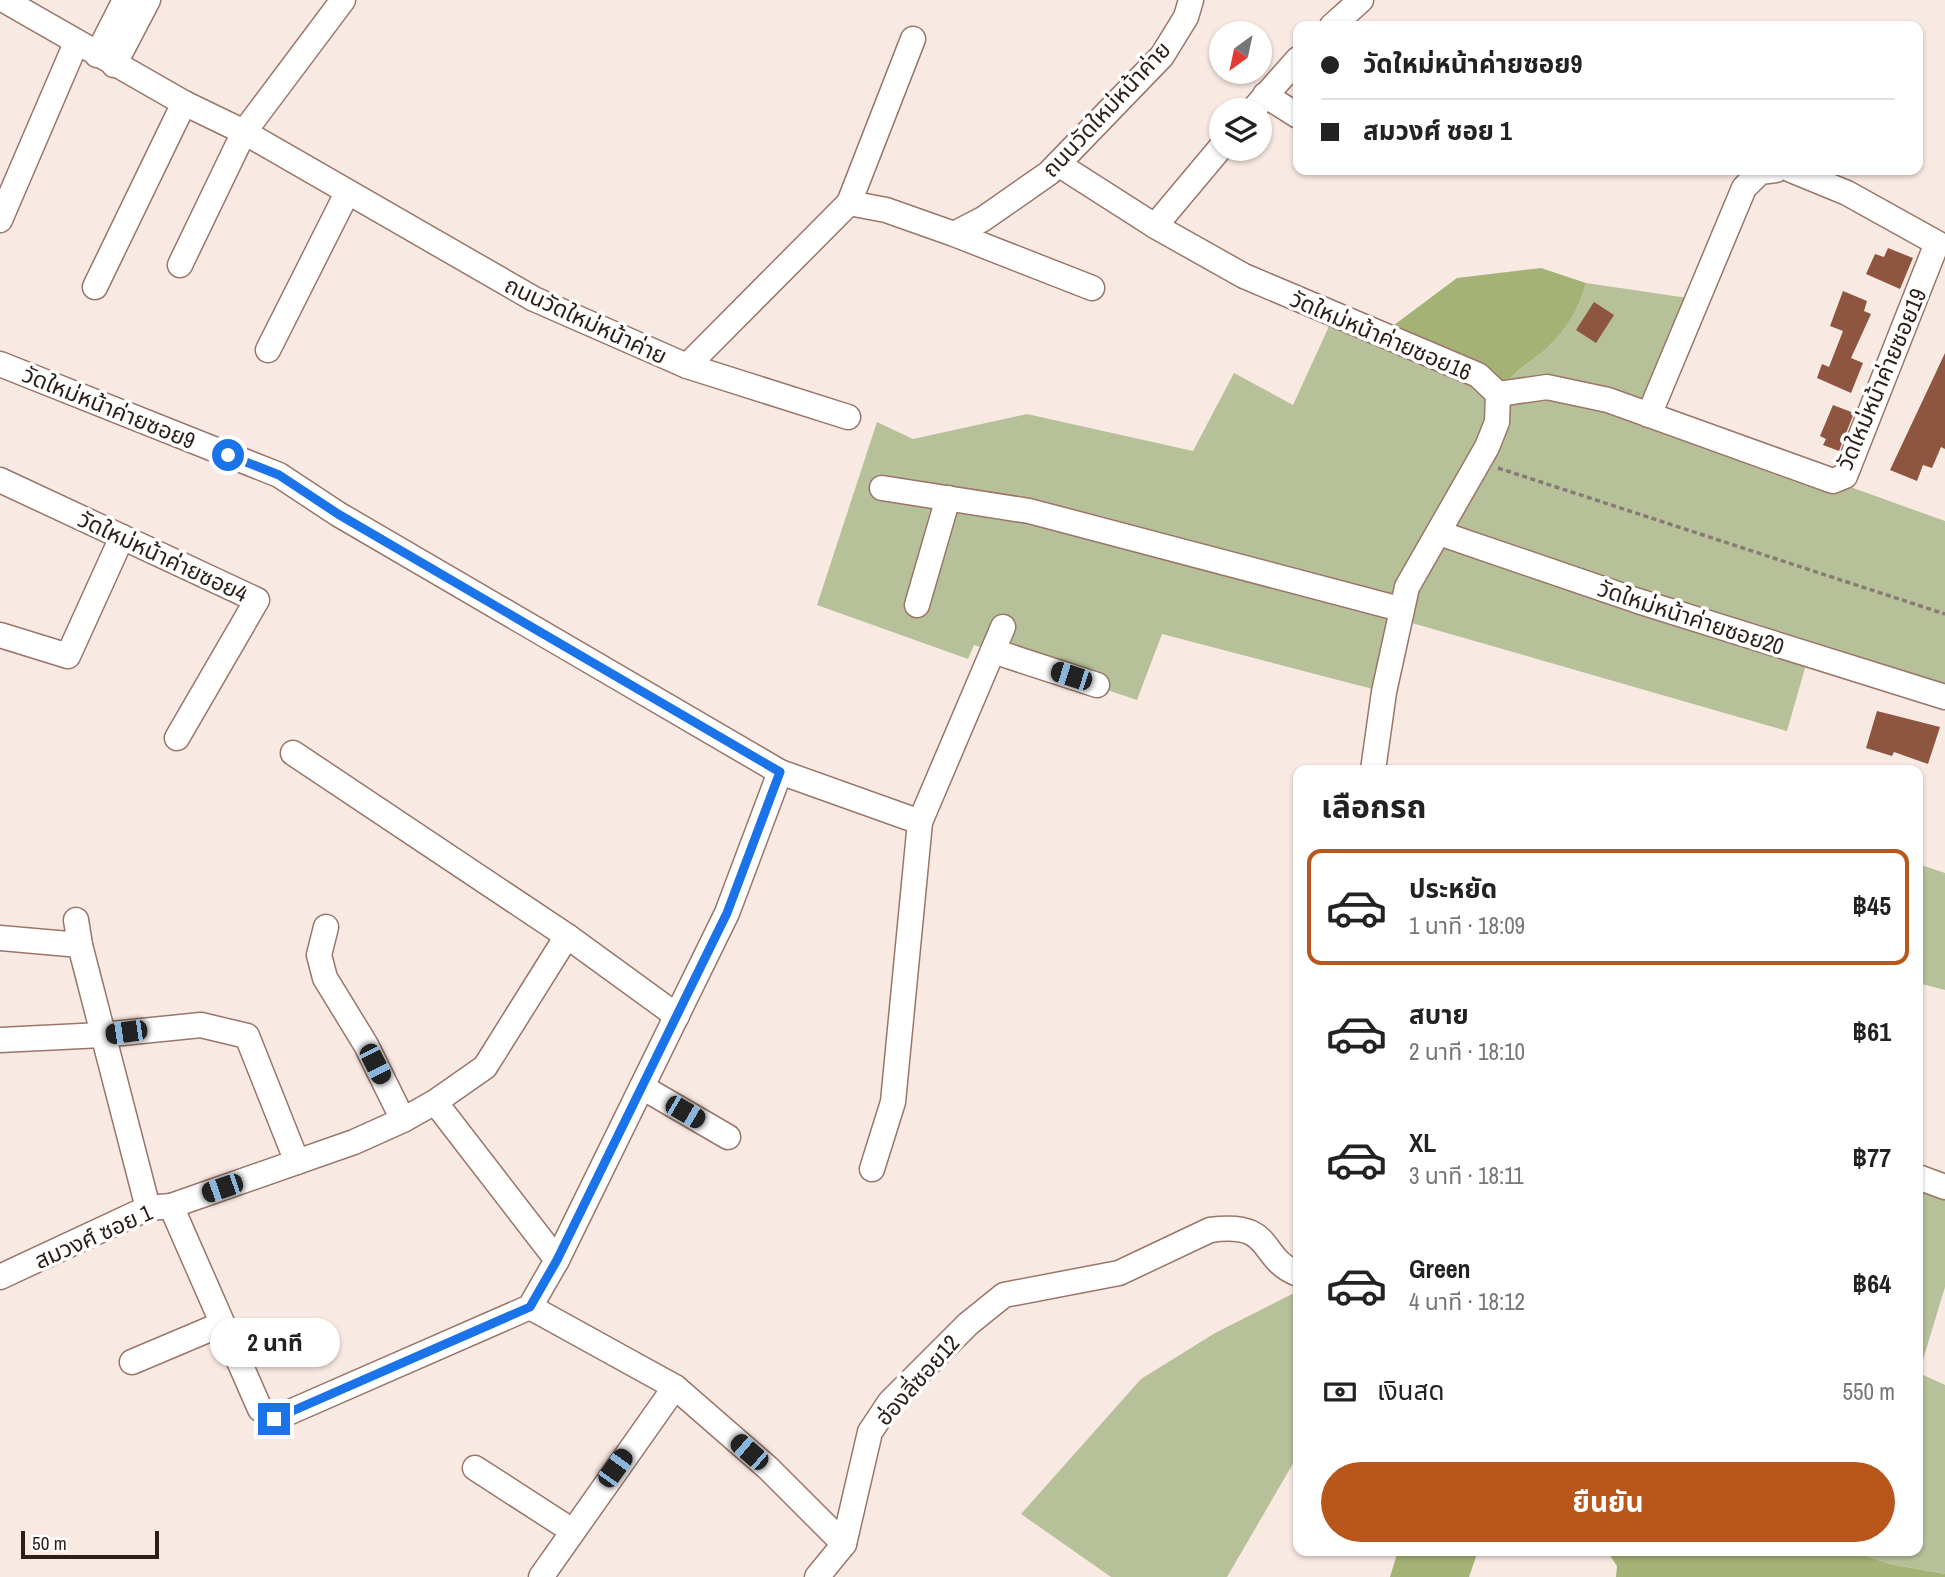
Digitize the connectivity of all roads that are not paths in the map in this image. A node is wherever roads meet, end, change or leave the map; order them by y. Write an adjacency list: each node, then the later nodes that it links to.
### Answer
1 (4, 0): 9 (street, ถนนวัดใหม่หน้าค่าย)
2 (125, 0): 9 (street)
3 (148, 0): 9 (street)
4 (343, 0): 15 (street)
5 (1191, 0): 17 (street, ถนนวัดใหม่หน้าค่าย)
6 (1361, 0): 7 (street)
7 (1338, 21)
8 (914, 39): 21 (street)
9 (96, 54): 12 (street, ถนนวัดใหม่หน้าค่าย); 22 (street)
10 (1293, 65): 11 (street)
11 (1263, 98)
12 (184, 103): 15 (street, ถนนวัดใหม่หน้าค่าย); 26 (street)
13 (1272, 107): 14 (street)
14 (1293, 114)
15 (244, 132): 20 (street, ถนนวัดใหม่หน้าค่าย); 25 (street)
16 (1209, 161): 23 (street)
17 (1058, 164): 23 (street, วัดใหม่หน้าค่ายซอย16); 24 (street, ถนนวัดใหม่หน้าค่าย)
18 (1757, 175): 32 (street)
19 (1803, 175): 32 (street, วัดใหม่หน้าค่ายซอย19)
20 (347, 193): 28 (street); 30 (street, ถนนวัดใหม่หน้าค่าย)
21 (849, 203): 24 (street); 30 (street, ถนนวัดใหม่หน้าค่าย)
22 (0, 220)
23 (1155, 226): 31 (street, วัดใหม่หน้าค่ายซอย16)
24 (954, 234): 27 (street)
25 (180, 265)
26 (95, 287)
27 (1092, 288)
28 (268, 350)
29 (0, 363): 49 (street, วัดใหม่หน้าค่ายซอย9)
30 (687, 366): 33 (street)
31 (1498, 394): 32 (street, วัดใหม่หน้าค่ายซอย19); 37 (street, วัดใหม่หน้าค่ายซอย16)
32 (1649, 415)
33 (848, 417)
34 (0, 480): 38 (street, วัดใหม่หน้าค่ายซอย4)
35 (882, 488): 36 (street)
36 (948, 498): 39 (street); 40 (street)
37 (1439, 533): 40 (street, วัดใหม่หน้าค่ายซอย16); 45 (street, วัดใหม่หน้าค่ายซอย20)
38 (122, 537): 42 (street); 46 (street, วัดใหม่หน้าค่ายซอย4)
39 (917, 605)
40 (1400, 609): 48 (street, วัดใหม่หน้าค่ายซอย16)
41 (1003, 626): 43 (street)
42 (0, 635)
43 (993, 651): 44 (street); 50 (street)
44 (1097, 685)
45 (1945, 697)
46 (177, 738)
47 (293, 753): 53 (street)
48 (1374, 765)
49 (780, 772): 50 (street, วัดใหม่หน้าค่ายซอย9); 56 (street)
50 (920, 822): 64 (street)
51 (76, 920): 55 (street)
52 (327, 926): 61 (street)
53 (567, 936): 56 (street); 60 (street)
54 (0, 937): 55 (street)
55 (80, 945): 57 (street)
56 (677, 1016): 59 (street)
57 (102, 1035): 58 (street); 63 (street); 67 (street)
58 (0, 1040)
59 (642, 1087): 62 (street); 68 (street)
60 (435, 1102): 61 (street); 68 (street)
61 (403, 1121): 63 (street)
62 (728, 1137)
63 (297, 1162): 67 (street)
64 (872, 1169)
65 (1923, 1179): 66 (street)
66 (1945, 1187)
67 (160, 1207): 70 (street, สมวงศ์ ซอย 1); 72 (street, สมวงศ์ ซอย 1)
68 (557, 1260): 71 (street)
69 (1293, 1272): 77 (street, ฮ่องลี่ซอย12)
70 (0, 1278)
71 (530, 1307): 72 (street, สมวงศ์ ซอย 1); 74 (street)
72 (222, 1324): 73 (street)
73 (132, 1362)
74 (675, 1387): 76 (street); 77 (street)
75 (475, 1468): 76 (street)
76 (571, 1530): 78 (street)
77 (844, 1544): 79 (street, ฮ่องลี่ซอย12)
78 (541, 1577)
79 (817, 1577)

